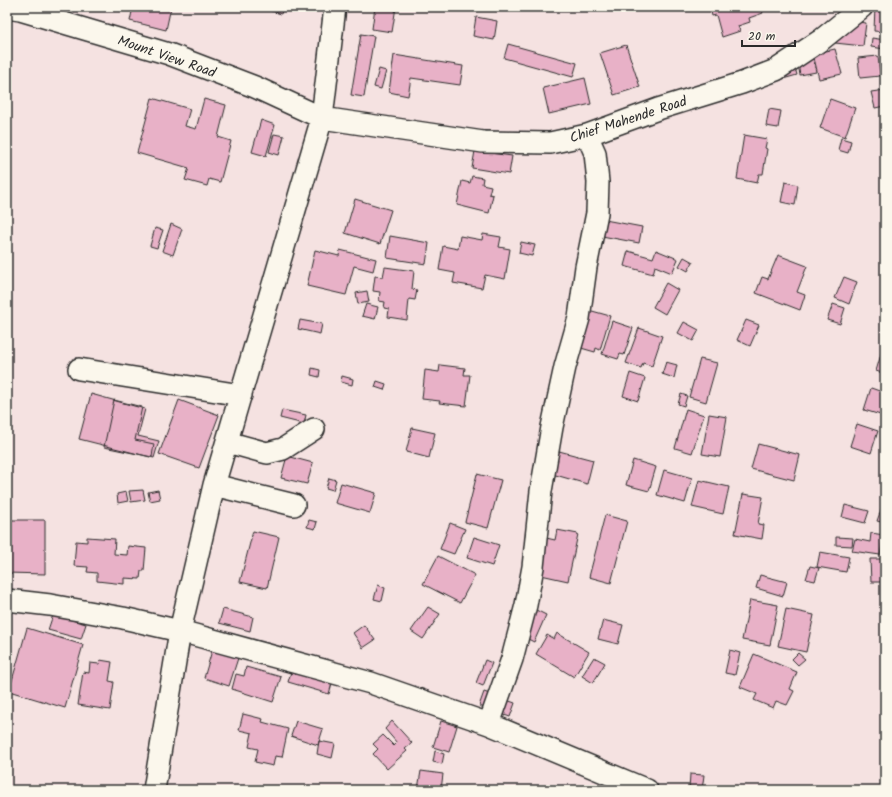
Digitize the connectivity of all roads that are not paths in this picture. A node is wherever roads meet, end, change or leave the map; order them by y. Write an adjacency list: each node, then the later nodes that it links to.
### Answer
1 (335, 7): 4 (street)
2 (862, 7): 5 (street, Chief Mahende Road)
3 (7, 8): 4 (street, Mount View Road)
4 (322, 118): 5 (street, Chief Mahende Road); 7 (street)
5 (588, 135): 14 (street)
6 (79, 369): 7 (street)
7 (241, 395): 9 (street)
8 (314, 429): 9 (street)
9 (227, 442): 10 (street)
10 (214, 485): 11 (street); 13 (street)
11 (294, 505)
12 (7, 600): 13 (street)
13 (180, 631): 14 (street); 15 (street)
14 (489, 724): 16 (street)
15 (154, 790)
16 (647, 790)

